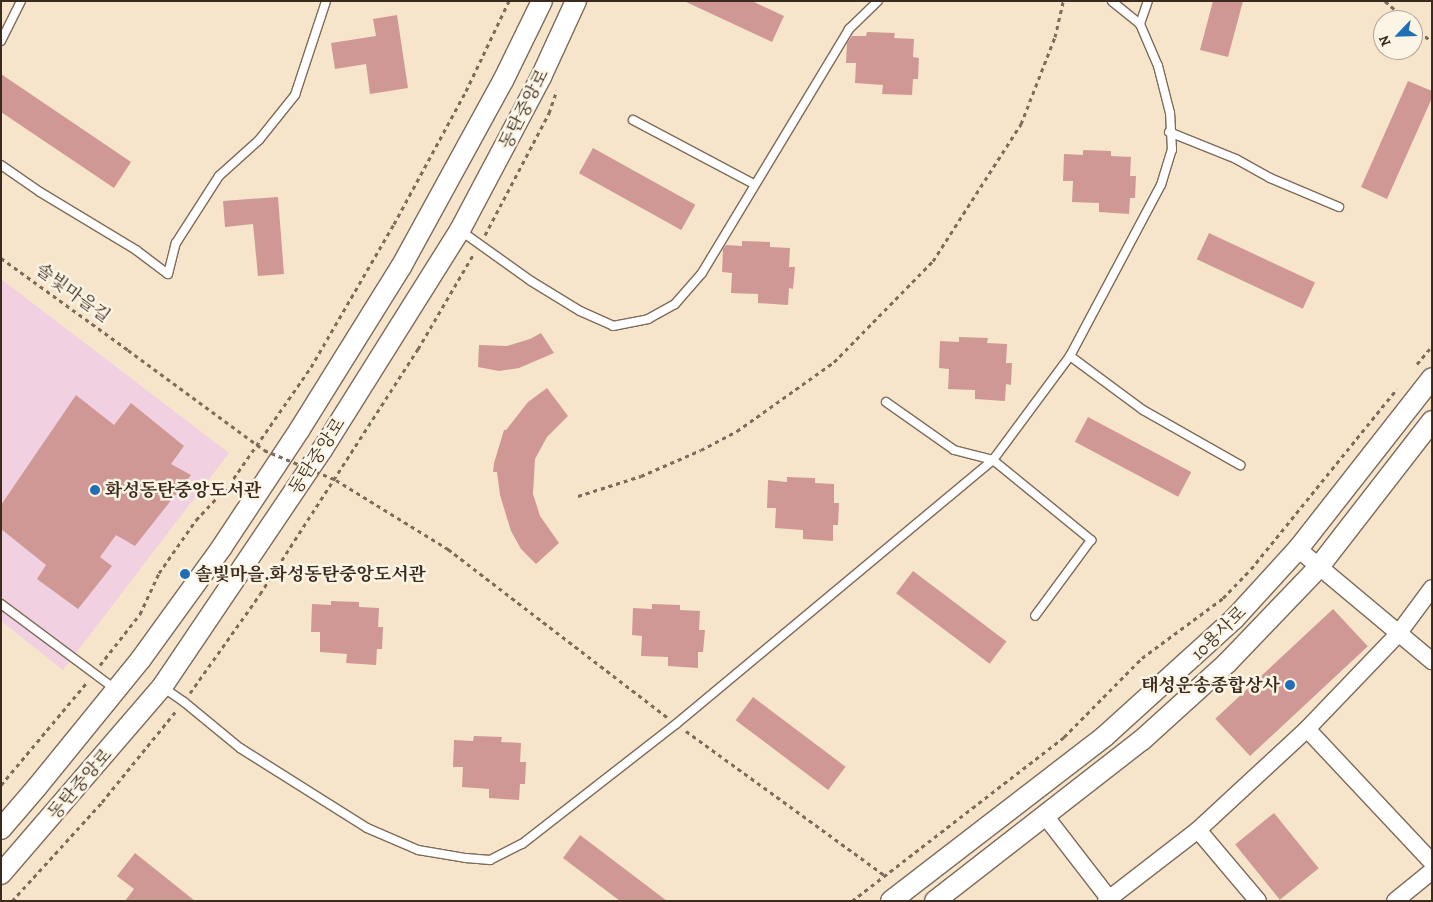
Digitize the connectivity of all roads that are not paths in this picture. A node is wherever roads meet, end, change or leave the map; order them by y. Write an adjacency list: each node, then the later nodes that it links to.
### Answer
1 (21, 1): 9 (lane)
2 (326, 1): 12 (lane)
3 (542, 1): 30 (street, 동탄중앙로)
4 (576, 1): 15 (street, 동탄중앙로)
5 (878, 1): 13 (lane)
6 (1112, 1): 8 (lane)
7 (1148, 1): 8 (lane)
8 (1140, 24): 11 (lane)
9 (1, 41)
10 (634, 120): 13 (lane)
11 (1169, 132): 14 (lane); 16 (lane)
12 (1, 165)
13 (754, 184): 15 (lane)
14 (1339, 207)
15 (460, 230): 29 (street, 동탄중앙로)
16 (1070, 356): 20 (lane); 21 (lane)
17 (1432, 378): 22 (street, 10용사로)
18 (886, 402): 20 (lane)
19 (1432, 421): 23 (street, 10용사로)
20 (993, 460): 26 (lane); 29 (lane)
21 (1240, 465)
22 (1298, 550): 23 (street); 39 (street, 10용사로)
23 (1318, 568): 27 (street); 32 (street, 10용사로)
24 (1432, 588): 27 (street)
25 (1, 604): 30 (lane)
26 (1035, 616)
27 (1398, 634): 28 (street); 31 (street)
28 (1432, 661)
29 (162, 687): 37 (street, 동탄중앙로)
30 (117, 690): 33 (street, 동탄중앙로)
31 (1307, 729): 34 (street); 35 (street)
32 (1046, 817): 38 (street); 40 (street, 10용사로)
33 (1, 829)
34 (1198, 830): 38 (street); 41 (street)
35 (1432, 862)
36 (1432, 871): 42 (street)
37 (1, 874)
38 (1109, 900)
39 (891, 901)
40 (935, 901)
41 (1258, 901)
42 (1395, 901)

